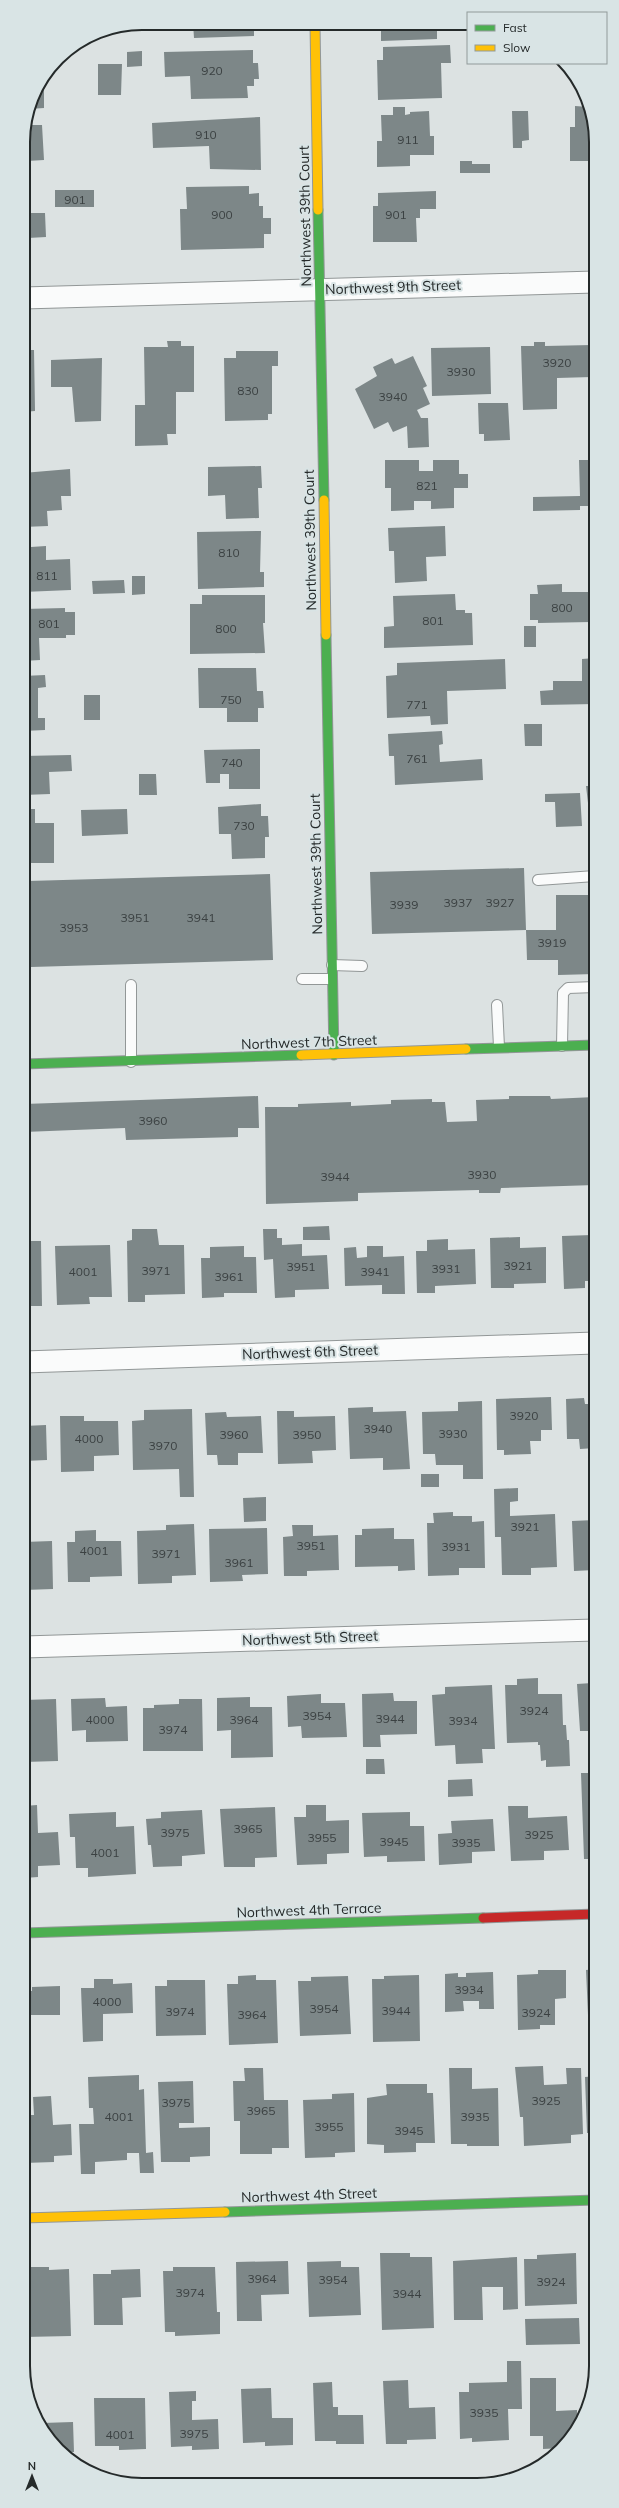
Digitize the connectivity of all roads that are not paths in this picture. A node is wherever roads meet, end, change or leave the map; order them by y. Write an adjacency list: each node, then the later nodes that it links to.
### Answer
1 (315, 30): 3 (street, Northwest 39th Court)
2 (589, 282): 3 (street, Northwest 9th Street)
3 (320, 289): 4 (street, Northwest 9th Street); 7 (street, Northwest 39th Court)
4 (30, 298)
5 (589, 876): 6 (lane)
6 (538, 880)
7 (332, 965): 8 (lane); 10 (street, Northwest 39th Court)
8 (362, 966)
9 (302, 979): 10 (lane)
10 (332, 979): 17 (street, Northwest 39th Court)
11 (131, 985): 18 (lane)
12 (589, 987): 15 (lane)
13 (497, 1006): 16 (lane)
14 (589, 1045): 15 (street, Northwest 7th Street)
15 (562, 1046): 16 (street, Northwest 7th Street)
16 (499, 1047): 17 (street, Northwest 7th Street)
17 (334, 1055): 18 (street, Northwest 7th Street)
18 (131, 1062): 19 (street, Northwest 7th Street)
19 (30, 1064)
20 (589, 1343): 21 (street, Northwest 6th Street)
21 (30, 1362)
22 (589, 1630): 23 (street, Northwest 5th Street)
23 (30, 1647)
24 (589, 1914): 25 (street, Northwest 4th Terrace)
25 (30, 1933)
26 (589, 2200): 27 (street, Northwest 4th Street)
27 (30, 2218)

